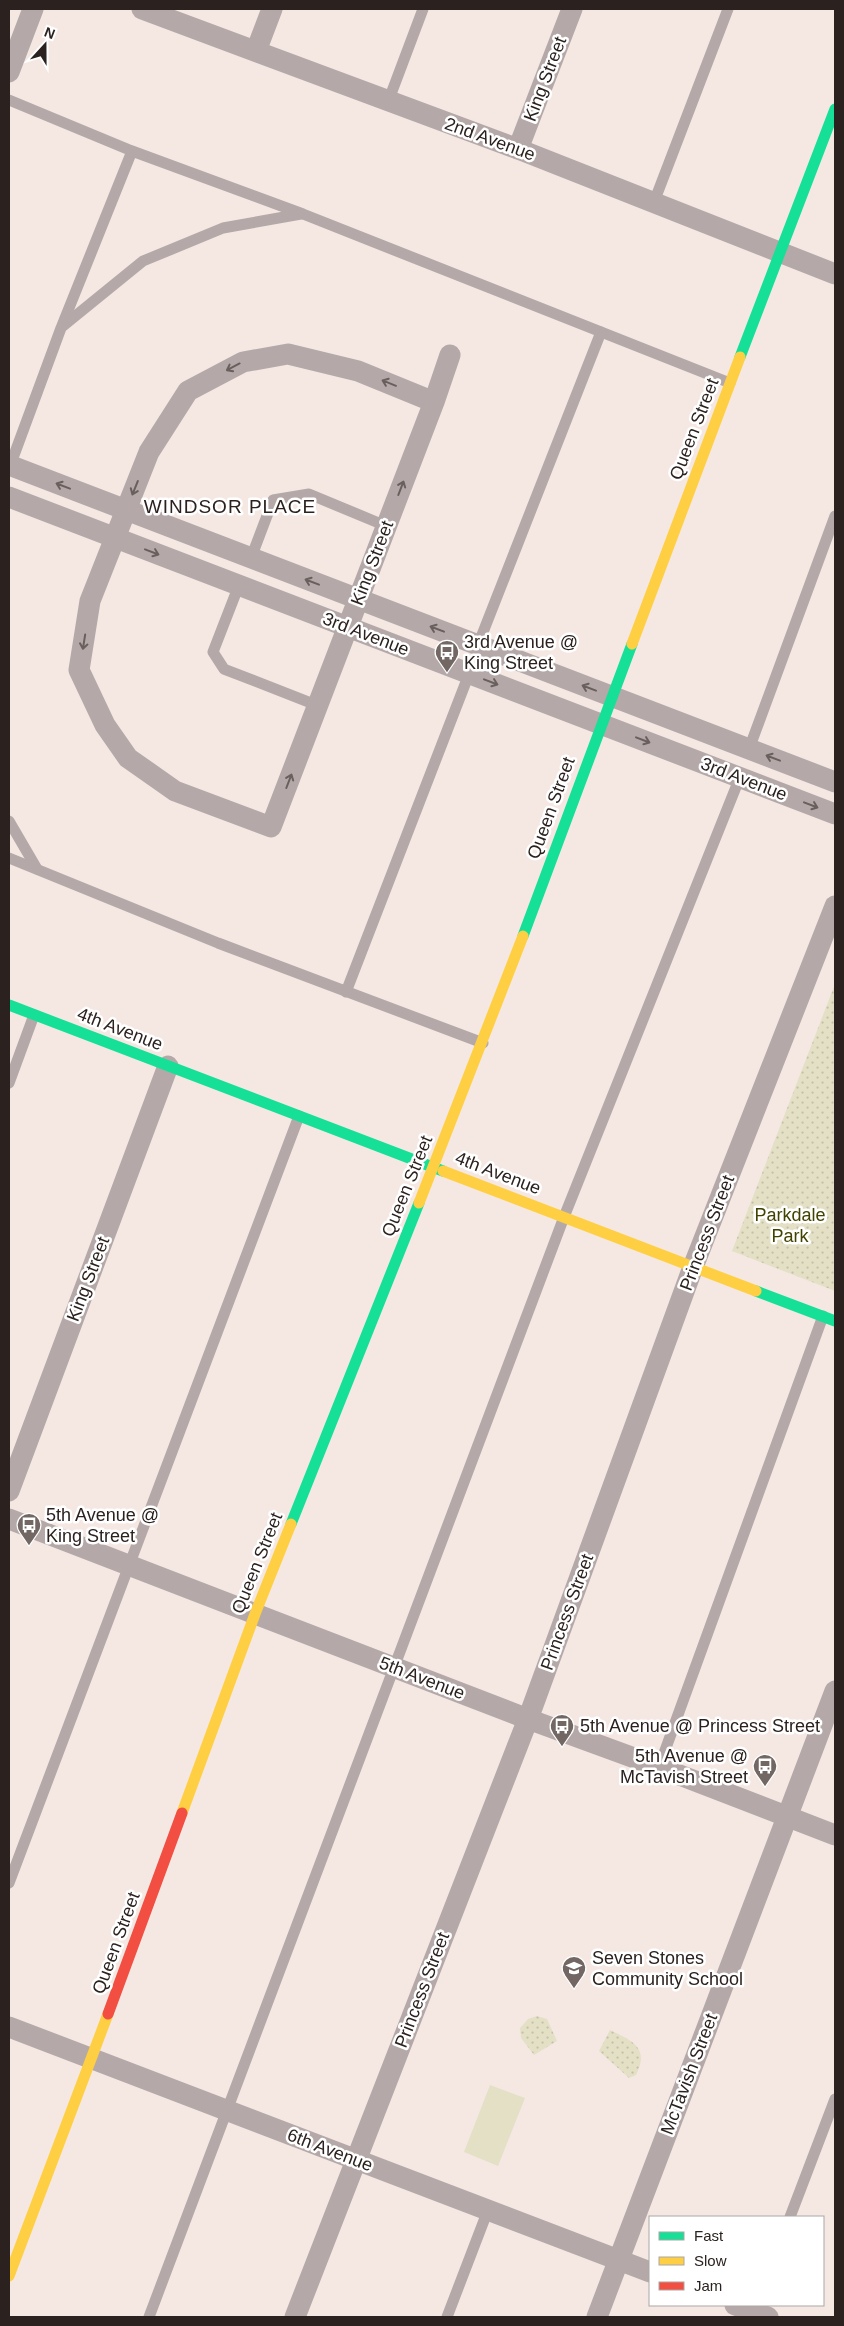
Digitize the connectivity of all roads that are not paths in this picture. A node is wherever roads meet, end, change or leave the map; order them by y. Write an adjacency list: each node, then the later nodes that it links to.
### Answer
1 (33, 9): 8 (street)
2 (272, 9): 7 (street)
3 (423, 9): 10 (lane)
4 (572, 9): 12 (street, King Street)
5 (728, 9): 14 (lane)
6 (147, 10): 7 (street, 2nd Avenue)
7 (256, 51): 10 (street, 2nd Avenue)
8 (9, 72)
9 (9, 100): 13 (lane)
10 (388, 102): 12 (street, 2nd Avenue)
11 (835, 109): 16 (street, Queen Street)
12 (518, 149): 14 (street, 2nd Avenue)
13 (132, 150): 15 (lane); 18 (lane)
14 (654, 202): 16 (street, 2nd Avenue)
15 (303, 214): 18 (lane); 19 (lane)
16 (780, 252): 17 (street, 2nd Avenue); 21 (street, Queen Street)
17 (835, 274)
18 (61, 328): 23 (lane)
19 (600, 332): 21 (lane); 33 (lane)
20 (450, 355): 22 (street, King Street)
21 (730, 383): 35 (street, Queen Street)
22 (434, 402): 25 (street, one-way to 25); 27 (street, King Street, one-way to 22)
23 (9, 466): 25 (street, 3rd Avenue, one-way to 23)
24 (9, 497): 28 (street, 3rd Avenue)
25 (126, 510): 28 (street); 29 (street, 3rd Avenue)
26 (835, 516): 38 (lane)
27 (386, 526): 29 (lane); 31 (street, King Street)
28 (115, 538): 30 (street, 3rd Avenue, one-way to 30); 36 (street, King Street, one-way to 36)
29 (251, 558): 31 (street, 3rd Avenue, one-way to 29)
30 (239, 585): 32 (street, 3rd Avenue); 36 (lane)
31 (358, 599): 32 (street, King Street); 33 (street, 3rd Avenue, one-way to 31)
32 (348, 627): 34 (street, 3rd Avenue); 36 (street, King Street)
33 (478, 645): 35 (street, 3rd Avenue, one-way to 33)
34 (470, 674): 37 (street, 3rd Avenue, one-way to 37); 46 (lane)
35 (612, 696): 37 (street, Queen Street); 38 (street, 3rd Avenue)
36 (318, 706)
37 (601, 724): 39 (street, 3rd Avenue, one-way to 39); 49 (street, Queen Street)
38 (750, 749): 40 (street, 3rd Avenue, one-way to 38)
39 (740, 777): 41 (street, 3rd Avenue, one-way to 41); 54 (lane)
40 (835, 782)
41 (835, 814)
42 (9, 822): 44 (lane)
43 (9, 858): 44 (lane)
44 (37, 869): 46 (lane)
45 (835, 906): 55 (street, Princess Street)
46 (346, 992): 49 (lane)
47 (9, 1005): 48 (street, 4th Avenue)
48 (34, 1015): 50 (street, 4th Avenue); 51 (lane)
49 (483, 1042): 53 (street, Queen Street)
50 (168, 1066): 52 (street, 4th Avenue); 58 (street, King Street)
51 (9, 1083)
52 (299, 1116): 53 (street, 4th Avenue); 60 (lane)
53 (434, 1167): 54 (street, 4th Avenue); 61 (street, Queen Street)
54 (564, 1218): 55 (street, 4th Avenue); 62 (lane)
55 (694, 1267): 56 (street, 4th Avenue); 64 (street, Princess Street)
56 (823, 1316): 57 (street, 4th Avenue); 65 (lane)
57 (835, 1321)
58 (9, 1491)
59 (9, 1519): 60 (street, 5th Avenue)
60 (130, 1565): 61 (street, 5th Avenue); 68 (lane)
61 (255, 1614): 62 (street, 5th Avenue); 70 (street, Queen Street)
62 (394, 1668): 64 (street, 5th Avenue); 72 (lane)
63 (835, 1692): 66 (street, McTavish Street)
64 (528, 1719): 65 (street, 5th Avenue); 73 (street, Princess Street)
65 (660, 1767): 66 (street, 5th Avenue)
66 (788, 1817): 67 (street, 5th Avenue); 76 (street, McTavish Street)
67 (835, 1835)
68 (9, 1883)
69 (9, 2027): 70 (street, 6th Avenue)
70 (92, 2059): 72 (street, 6th Avenue); 78 (street, Queen Street)
71 (835, 2100): 75 (lane)
72 (227, 2110): 73 (street, 6th Avenue); 79 (lane)
73 (355, 2159): 74 (street, 6th Avenue); 80 (street, Princess Street)
74 (488, 2210): 76 (street, 6th Avenue); 81 (lane)
75 (790, 2216)
76 (619, 2260): 77 (street, 6th Avenue); 82 (street, McTavish Street)
77 (649, 2272)
78 (9, 2276)
79 (149, 2317)
80 (294, 2317)
81 (447, 2317)
82 (597, 2317)

